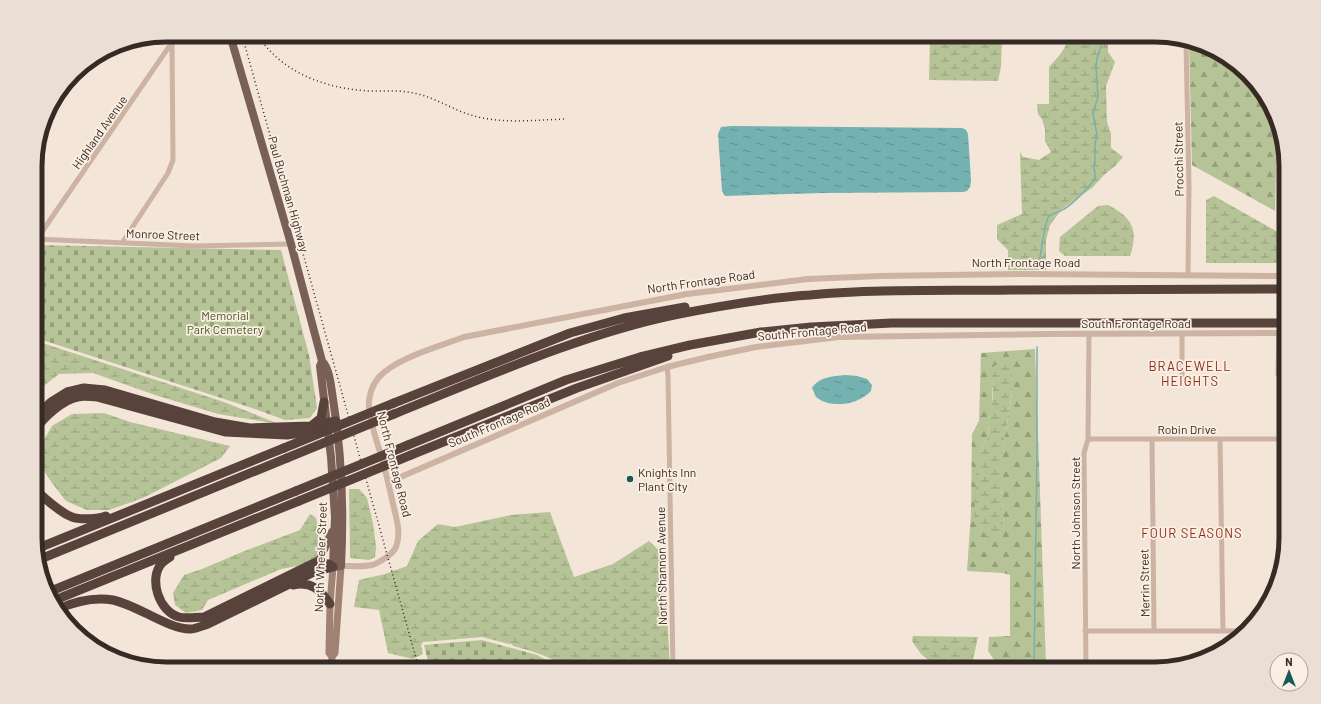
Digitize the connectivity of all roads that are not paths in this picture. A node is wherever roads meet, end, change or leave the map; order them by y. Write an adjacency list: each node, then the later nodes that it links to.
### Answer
1 (232, 42): 7 (main road, Paul Buchman Highway)
2 (172, 43): 4 (street, Highland Avenue); 6 (street)
3 (1186, 46): 8 (street, Procchi Street)
4 (42, 230)
5 (42, 239): 6 (street, Monroe Street)
6 (122, 243): 7 (street, Monroe Street)
7 (291, 244): 17 (main road, Paul Buchman Highway)
8 (1188, 274): 9 (street, North Frontage Road); 33 (street, North Frontage Road)
9 (1279, 276)
10 (1279, 289): 11 (highway)
11 (734, 304): 35 (highway, bridge); 39 (highway, bridge)
12 (1279, 323): 16 (highway)
13 (1279, 333): 15 (street, South Frontage Road)
14 (1089, 334): 15 (street, South Frontage Road); 19 (street, South Frontage Road); 27 (street, North Johnson Street)
15 (1182, 334): 21 (street)
16 (710, 341): 38 (highway, bridge); 43 (highway, bridge)
17 (322, 361): 22 (main road, Paul Buchman Highway); 25 (main road, Paul Buchman Highway)
18 (1279, 364): 20 (street)
19 (667, 367): 33 (street, South Frontage Road); 53 (street, North Shannon Avenue)
20 (1278, 374)
21 (1182, 376)
22 (324, 402): 25 (main road, Paul Buchman Highway); 26 (highway)
23 (42, 410): 26 (highway)
24 (42, 421): 25 (highway)
25 (332, 425): 26 (highway); 31 (main road, Paul Buchman Highway); 32 (main road, Paul Buchman Highway)
26 (312, 426)
27 (1088, 439): 28 (street, Robin Drive); 47 (street, North Johnson Street)
28 (1152, 439): 29 (street, Robin Drive); 48 (street, Merrin Street)
29 (1220, 439): 30 (street, Robin Drive); 49 (street)
30 (1279, 439)
31 (330, 457): 36 (main road, North Wheeler Street)
32 (341, 462): 41 (main road, North Wheeler Street)
33 (389, 482): 41 (street, North Frontage Road)
34 (42, 494): 35 (highway)
35 (145, 504): 37 (highway)
36 (335, 522): 40 (main road); 41 (main road, North Wheeler Street)
37 (43, 546)
38 (180, 549): 40 (highway); 44 (highway)
39 (44, 558)
40 (314, 563): 41 (highway)
41 (337, 567): 42 (highway); 45 (main road, North Wheeler Street); 51 (main road, North Wheeler Street)
42 (282, 587): 45 (highway); 46 (highway)
43 (54, 590)
44 (58, 599)
45 (330, 604): 51 (main road, North Wheeler Street)
46 (64, 607)
47 (1085, 631): 48 (street); 54 (street, North Johnson Street)
48 (1154, 631): 49 (street)
49 (1223, 631): 50 (street)
50 (1237, 631)
51 (332, 657): 52 (main road, North Wheeler Street)
52 (332, 662)
53 (673, 662)
54 (1086, 662)

